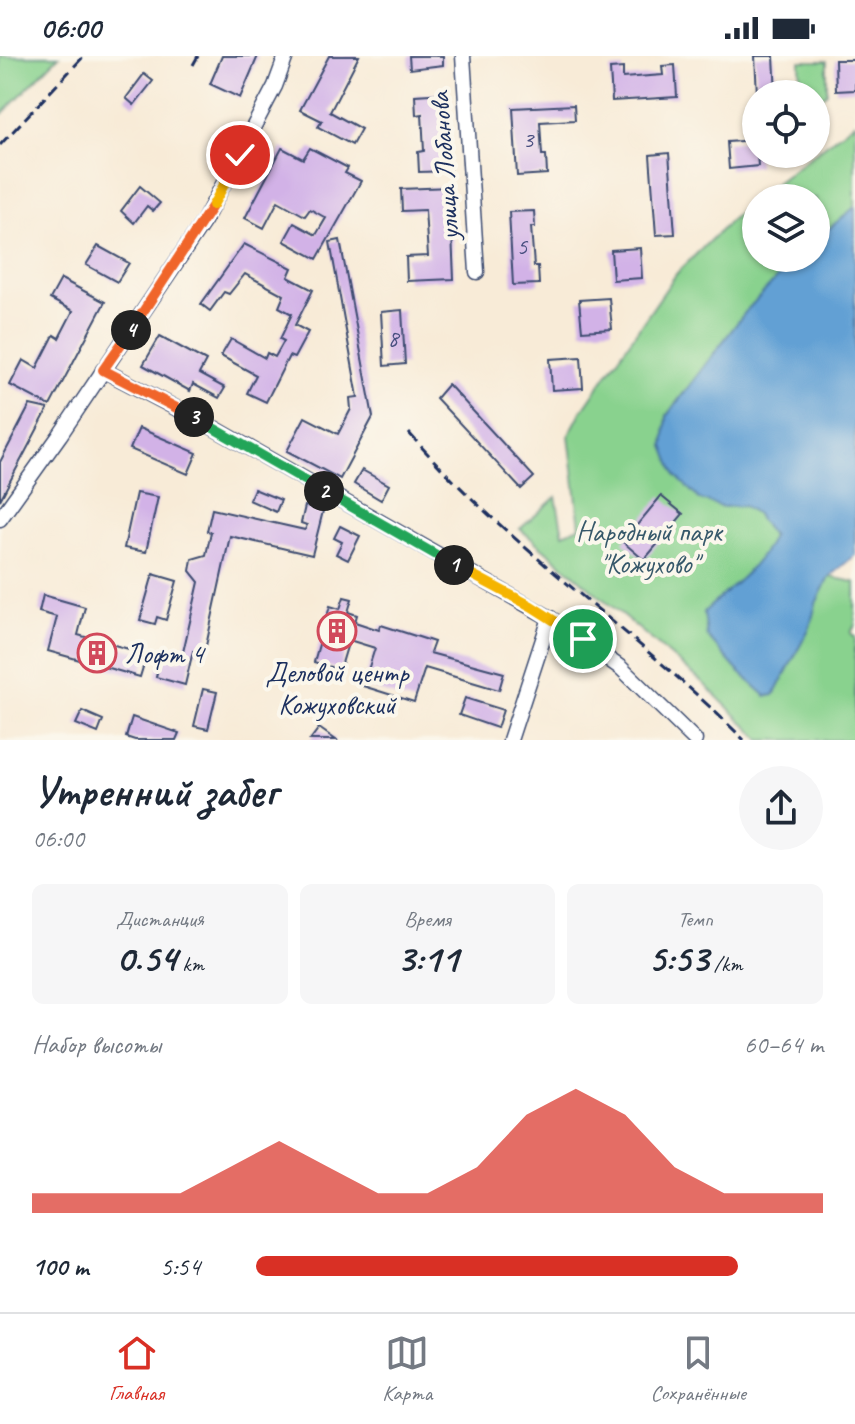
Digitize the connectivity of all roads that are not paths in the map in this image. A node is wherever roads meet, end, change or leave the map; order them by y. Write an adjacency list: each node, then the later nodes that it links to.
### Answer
1 (286, 56): 4 (street)
2 (463, 56): 3 (street, улица Лобанова)
3 (477, 272)
4 (103, 370): 5 (street); 6 (street)
5 (0, 519)
6 (550, 618): 7 (street); 8 (street)
7 (510, 740)
8 (695, 740)

